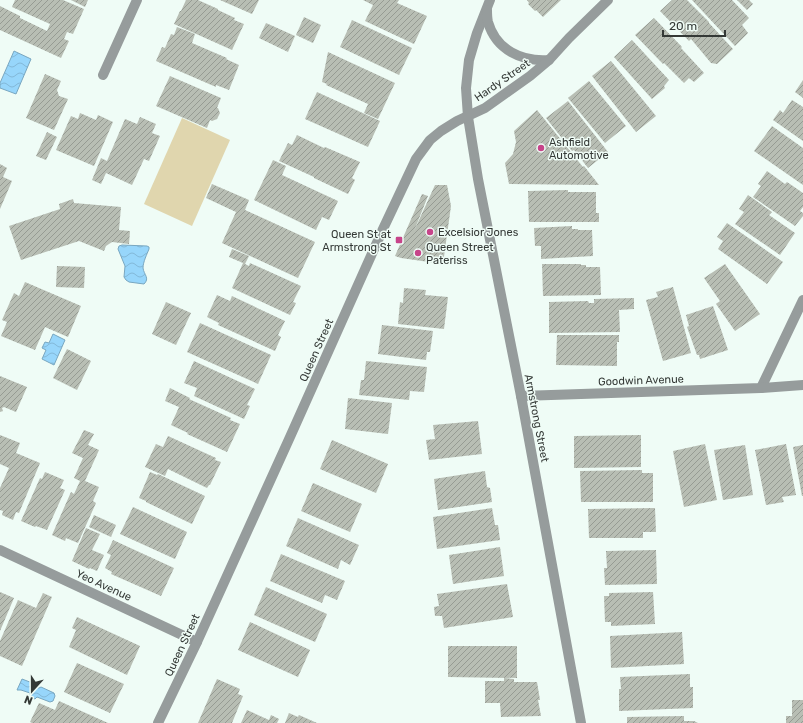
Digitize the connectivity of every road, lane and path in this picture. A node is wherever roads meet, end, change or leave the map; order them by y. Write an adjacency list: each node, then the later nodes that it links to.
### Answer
1 (137, 0): 5 (street)
2 (608, 0): 4 (street, Hardy Street)
3 (489, 4): 4 (street, Hardy Street); 6 (street)
4 (549, 60): 6 (street, Hardy Street)
5 (103, 75)
6 (468, 117): 10 (street, Armstrong Street); 12 (street, Queen Street)
7 (803, 300): 9 (street)
8 (803, 385): 9 (street, Goodwin Avenue)
9 (761, 388): 10 (street, Goodwin Avenue)
10 (521, 396): 14 (street, Armstrong Street)
11 (0, 550): 12 (street, Yeo Avenue)
12 (197, 642): 13 (street, Queen Street)
13 (158, 723)
14 (581, 723)

